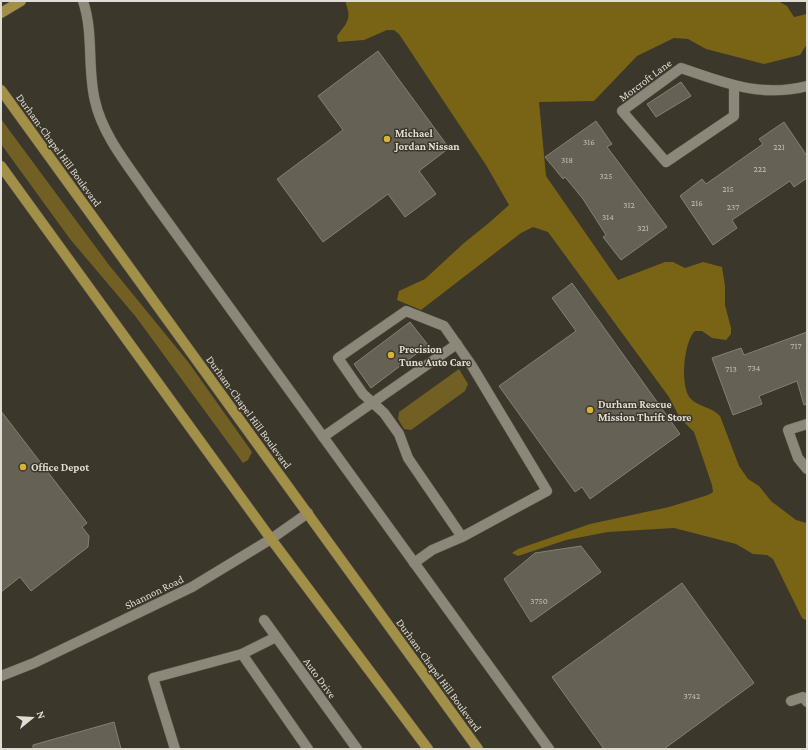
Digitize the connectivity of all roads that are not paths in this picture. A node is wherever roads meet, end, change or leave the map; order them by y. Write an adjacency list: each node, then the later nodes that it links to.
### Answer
1 (21, 1): 3 (main road)
2 (83, 1): 11 (street)
3 (1, 13)
4 (807, 86): 5 (street, Morcroft Lane)
5 (734, 87): 5 (street, Morcroft Lane)
6 (1, 90): 13 (main road, Durham-Chapel Hill Boulevard)
7 (1, 166): 15 (main road)
8 (457, 344): 9 (street); 9 (street); 14 (street)
9 (372, 402): 11 (street); 14 (street)
10 (807, 424): 12 (street)
11 (323, 437): 16 (street)
12 (807, 469)
13 (308, 513): 15 (street, Shannon Road); 27 (main road, Durham-Chapel Hill Boulevard)
14 (462, 537): 16 (street)
15 (271, 539): 20 (street, Shannon Road); 26 (main road)
16 (414, 563): 28 (street)
17 (264, 620): 18 (street, Auto Drive)
18 (276, 637): 19 (street); 25 (street, Auto Drive)
19 (242, 654): 23 (street); 24 (street)
20 (1, 676)
21 (791, 701): 22 (street)
22 (807, 702)
23 (175, 749)
24 (308, 749)
25 (357, 749)
26 (428, 749)
27 (478, 749)
28 (549, 749)

